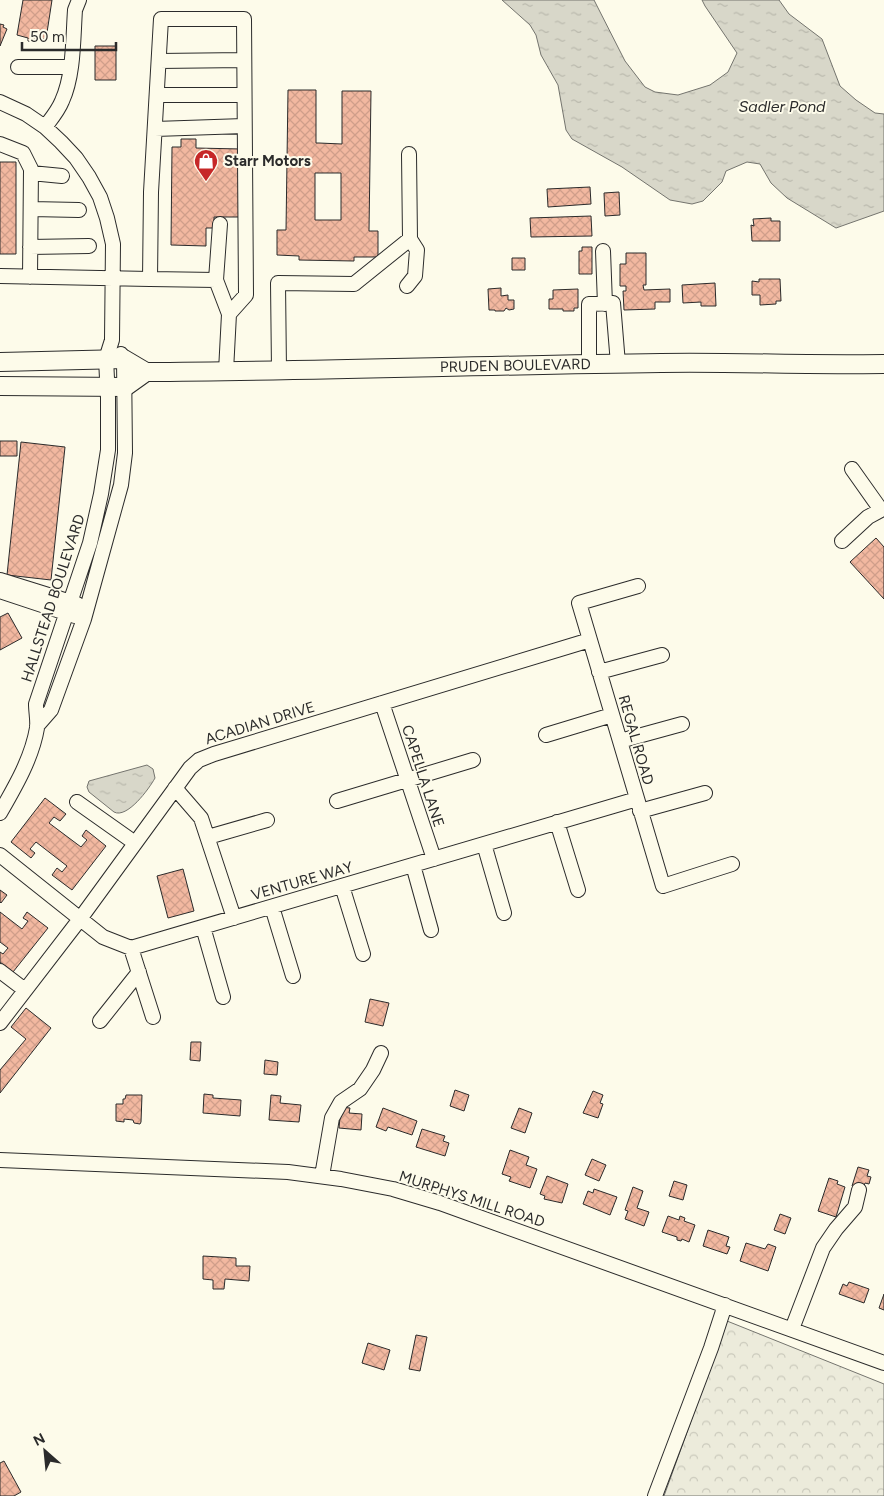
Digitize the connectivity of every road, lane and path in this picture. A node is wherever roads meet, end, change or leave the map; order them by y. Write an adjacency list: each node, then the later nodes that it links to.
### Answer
1 (79, 0): 5 (street)
2 (244, 60): 3 (street); 3 (street); 7 (street)
3 (158, 61): 6 (street)
4 (18, 67): 5 (street)
5 (71, 67): 10 (street)
6 (156, 95): 7 (street); 11 (street)
7 (244, 95): 9 (street)
8 (0, 102): 10 (street)
9 (244, 126): 11 (street); 30 (street)
10 (45, 127): 25 (street)
11 (155, 129): 26 (street)
12 (0, 144): 14 (street)
13 (409, 154): 19 (street)
14 (31, 173): 15 (street); 16 (street)
15 (62, 176)
16 (31, 209): 17 (street); 21 (street)
17 (79, 210)
18 (220, 224): 27 (street)
19 (410, 239): 28 (street); 38 (street)
20 (89, 246): 21 (street)
21 (30, 247): 24 (street)
22 (603, 251): 29 (street)
23 (0, 276): 24 (street)
24 (30, 277): 25 (street)
25 (114, 278): 26 (street); 31 (street)
26 (150, 279): 27 (street)
27 (216, 280): 30 (street)
28 (407, 286)
29 (605, 304): 35 (street); 37 (street)
30 (229, 314): 39 (street)
31 (112, 340): 32 (street); 33 (street)
32 (106, 359): 33 (main road); 34 (main road); 42 (street, HALLSTEAD BOULEVARD)
33 (124, 359): 40 (main road); 42 (street)
34 (0, 362)
35 (618, 364): 36 (main road, PRUDEN BOULEVARD); 37 (main road, PRUDEN BOULEVARD)
36 (884, 364)
37 (589, 365): 38 (main road, PRUDEN BOULEVARD)
38 (279, 370): 39 (main road, PRUDEN BOULEVARD)
39 (226, 371): 40 (main road, PRUDEN BOULEVARD)
40 (146, 372): 42 (main road)
41 (0, 386): 42 (main road)
42 (116, 387): 49 (street, HALLSTEAD BOULEVARD); 50 (street, HALLSTEAD BOULEVARD)
43 (852, 469): 44 (street)
44 (883, 511): 45 (street)
45 (842, 540)
46 (0, 580): 49 (street)
47 (638, 586): 51 (street, REGAL ROAD)
48 (0, 592): 49 (street)
49 (68, 607): 50 (street); 57 (street, HALLSTEAD BOULEVARD)
50 (86, 613): 57 (street, HALLSTEAD BOULEVARD)
51 (590, 640): 53 (street, REGAL ROAD); 54 (street, ACADIAN DRIVE)
52 (662, 655): 53 (street)
53 (599, 672): 55 (street, REGAL ROAD)
54 (382, 702): 61 (street, CAPELLA LANE); 62 (street, ACADIAN DRIVE)
55 (612, 715): 58 (street); 59 (street, REGAL ROAD)
56 (682, 724): 59 (street)
57 (37, 726): 67 (street, HALLSTEAD BOULEVARD)
58 (546, 735)
59 (620, 742): 66 (street, REGAL ROAD)
60 (473, 760): 61 (street)
61 (408, 780): 64 (street); 74 (street, CAPELLA LANE)
62 (175, 788): 70 (street); 71 (street, ACADIAN DRIVE)
63 (705, 793): 66 (street, VENTURE WAY)
64 (337, 800)
65 (78, 802): 71 (street)
66 (639, 805): 69 (street, VENTURE WAY); 75 (street, REGAL ROAD)
67 (0, 813)
68 (267, 820): 70 (street)
69 (557, 822): 72 (street, VENTURE WAY); 78 (street)
70 (208, 837): 81 (street)
71 (135, 843): 82 (street, ACADIAN DRIVE)
72 (484, 844): 74 (street, VENTURE WAY); 80 (street)
73 (0, 855): 82 (street)
74 (434, 859): 76 (street, VENTURE WAY)
75 (732, 864)
76 (413, 865): 77 (street, VENTURE WAY); 84 (street)
77 (342, 886): 79 (street, VENTURE WAY); 86 (street)
78 (578, 890)
79 (272, 907): 81 (street, VENTURE WAY); 89 (street)
80 (504, 913)
81 (234, 918): 83 (street, VENTURE WAY)
82 (80, 919): 85 (street); 90 (street, ACADIAN DRIVE)
83 (203, 927): 85 (street, VENTURE WAY); 91 (street)
84 (431, 930)
85 (131, 948): 88 (street)
86 (363, 954)
87 (0, 971): 90 (street)
88 (139, 972): 92 (street); 93 (street)
89 (293, 976)
90 (25, 990): 94 (street, ACADIAN DRIVE)
91 (223, 997)
92 (153, 1017)
93 (100, 1022)
94 (0, 1023)
95 (381, 1053): 97 (street)
96 (0, 1160): 97 (street, MURPHYS MILL ROAD)
97 (322, 1176): 99 (street, MURPHYS MILL ROAD)
98 (860, 1190): 100 (street)
99 (725, 1305): 100 (street, MURPHYS MILL ROAD); 102 (street)
100 (792, 1329): 101 (street, MURPHYS MILL ROAD)
101 (884, 1364)
102 (656, 1496)

